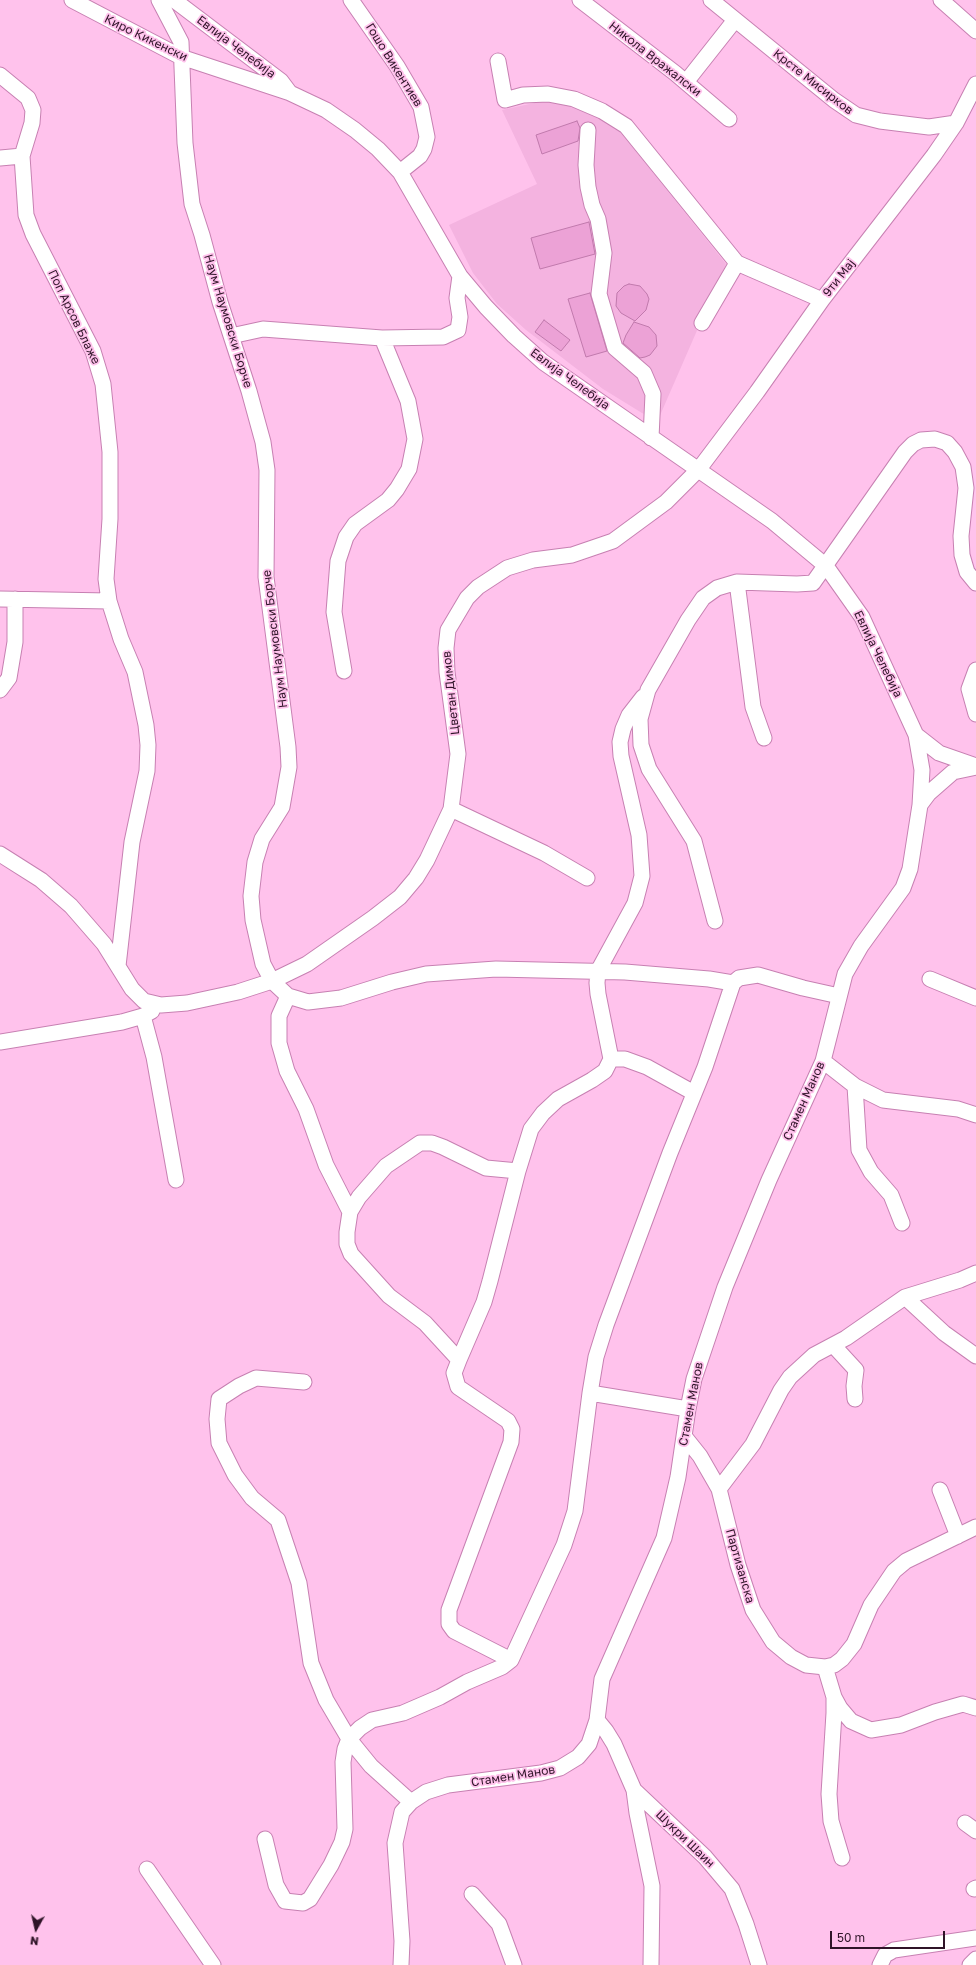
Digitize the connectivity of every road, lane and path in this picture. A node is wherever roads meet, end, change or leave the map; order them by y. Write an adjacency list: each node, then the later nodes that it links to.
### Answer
1 (72, 0): 10 (street, Киро Кикенски)
2 (159, 0): 10 (street, Наум Наумовски Борче)
3 (174, 0): 15 (street, Евлија Челебија)
4 (351, 0): 21 (street, Гошо Викентиев)
5 (580, 0): 13 (street, Никола Вражалски)
6 (711, 0): 8 (street, Крсте Мисирков)
7 (941, 0): 9 (street)
8 (735, 20): 13 (street); 17 (street, Крсте Мисирков)
9 (976, 31)
10 (181, 57): 15 (street, Киро Кикенски); 26 (street, Наум Наумовски Борче)
11 (498, 62): 22 (street)
12 (0, 75): 19 (street)
13 (686, 82): 16 (street, Никола Вражалски)
14 (976, 84): 17 (street, 9ти Мај)
15 (290, 93): 21 (street, Евлија Челебија)
16 (729, 119)
17 (956, 123): 24 (street, 9ти Мај)
18 (588, 130): 28 (street)
19 (22, 156): 20 (street); 35 (street, Поп Арсов Блаже)
20 (0, 158)
21 (400, 172): 23 (street, Евлија Челебија)
22 (737, 263): 24 (street); 25 (street)
23 (460, 276): 27 (street); 28 (street, Евлија Челебија)
24 (822, 300): 29 (street, 9ти Мај)
25 (702, 323)
26 (231, 336): 27 (street); 52 (street, Наум Наумовски Борче)
27 (382, 338): 37 (street)
28 (651, 438): 29 (street, Евлија Челебија)
29 (699, 469): 30 (street, Евлија Челебија); 45 (street, Цветан Димов)
30 (826, 566): 31 (street); 32 (street); 41 (street, Евлија Челебија)
31 (736, 582): 39 (street); 42 (street)
32 (976, 583)
33 (0, 599): 34 (street)
34 (15, 599): 35 (street); 38 (street)
35 (109, 601): 49 (street, Поп Арсов Блаже)
36 (976, 670): 40 (street)
37 (344, 671)
38 (0, 690)
39 (648, 690): 48 (street); 50 (street)
40 (976, 714)
41 (916, 735): 43 (street); 44 (street, Стамен Манов)
42 (764, 738)
43 (976, 766): 44 (street)
44 (920, 805): 55 (street, Стамен Манов)
45 (451, 809): 47 (street); 52 (street, Цветан Димов)
46 (0, 854): 49 (street)
47 (587, 878)
48 (715, 921)
49 (118, 966): 57 (street)
50 (598, 971): 53 (street); 54 (street); 60 (street)
51 (930, 979): 56 (street)
52 (272, 981): 54 (street, Наум Наумовски Борче); 57 (street, Цветан Димов)
53 (733, 983): 55 (street); 63 (street)
54 (288, 996): 67 (street)
55 (839, 996): 61 (street, Стамен Манов)
56 (976, 998)
57 (161, 1005): 58 (street)
58 (143, 1016): 59 (street); 66 (street)
59 (0, 1042)
60 (611, 1059): 63 (street); 65 (street)
61 (823, 1061): 62 (street); 77 (street, Стамен Манов)
62 (855, 1086): 64 (street); 68 (street)
63 (694, 1093): 75 (street)
64 (976, 1115)
65 (518, 1171): 67 (street); 73 (street)
66 (176, 1180)
67 (350, 1212): 73 (street)
68 (902, 1223)
69 (976, 1273): 70 (street)
70 (904, 1297): 71 (street); 72 (street)
71 (833, 1345): 76 (street); 79 (street)
72 (976, 1356)
73 (459, 1360): 83 (street)
74 (304, 1382): 88 (street)
75 (590, 1393): 77 (street); 83 (street)
76 (855, 1400)
77 (688, 1409): 78 (street, Стамен Манов)
78 (684, 1436): 79 (street, Партизанска); 87 (street, Стамен Манов)
79 (719, 1489): 84 (street, Партизанска)
80 (940, 1490): 82 (street)
81 (976, 1527): 82 (street)
82 (958, 1536): 84 (street)
83 (511, 1660): 88 (street)
84 (825, 1667): 85 (street)
85 (834, 1697): 86 (street); 92 (street)
86 (976, 1708)
87 (597, 1720): 89 (street, Шукри Шаин); 90 (street, Стамен Манов)
88 (349, 1739): 90 (street); 91 (street)
89 (634, 1790): 100 (street); 101 (street, Шукри Шаин)
90 (411, 1802): 98 (street, Стамен Манов)
91 (265, 1839)
92 (842, 1858)
93 (147, 1869): 97 (street)
94 (472, 1894): 99 (street)
95 (976, 1938): 102 (street)
96 (976, 1959): 103 (street)
97 (213, 1965)
98 (401, 1965)
99 (514, 1965)
100 (651, 1965)
101 (759, 1965)
102 (880, 1965)
103 (970, 1965)

